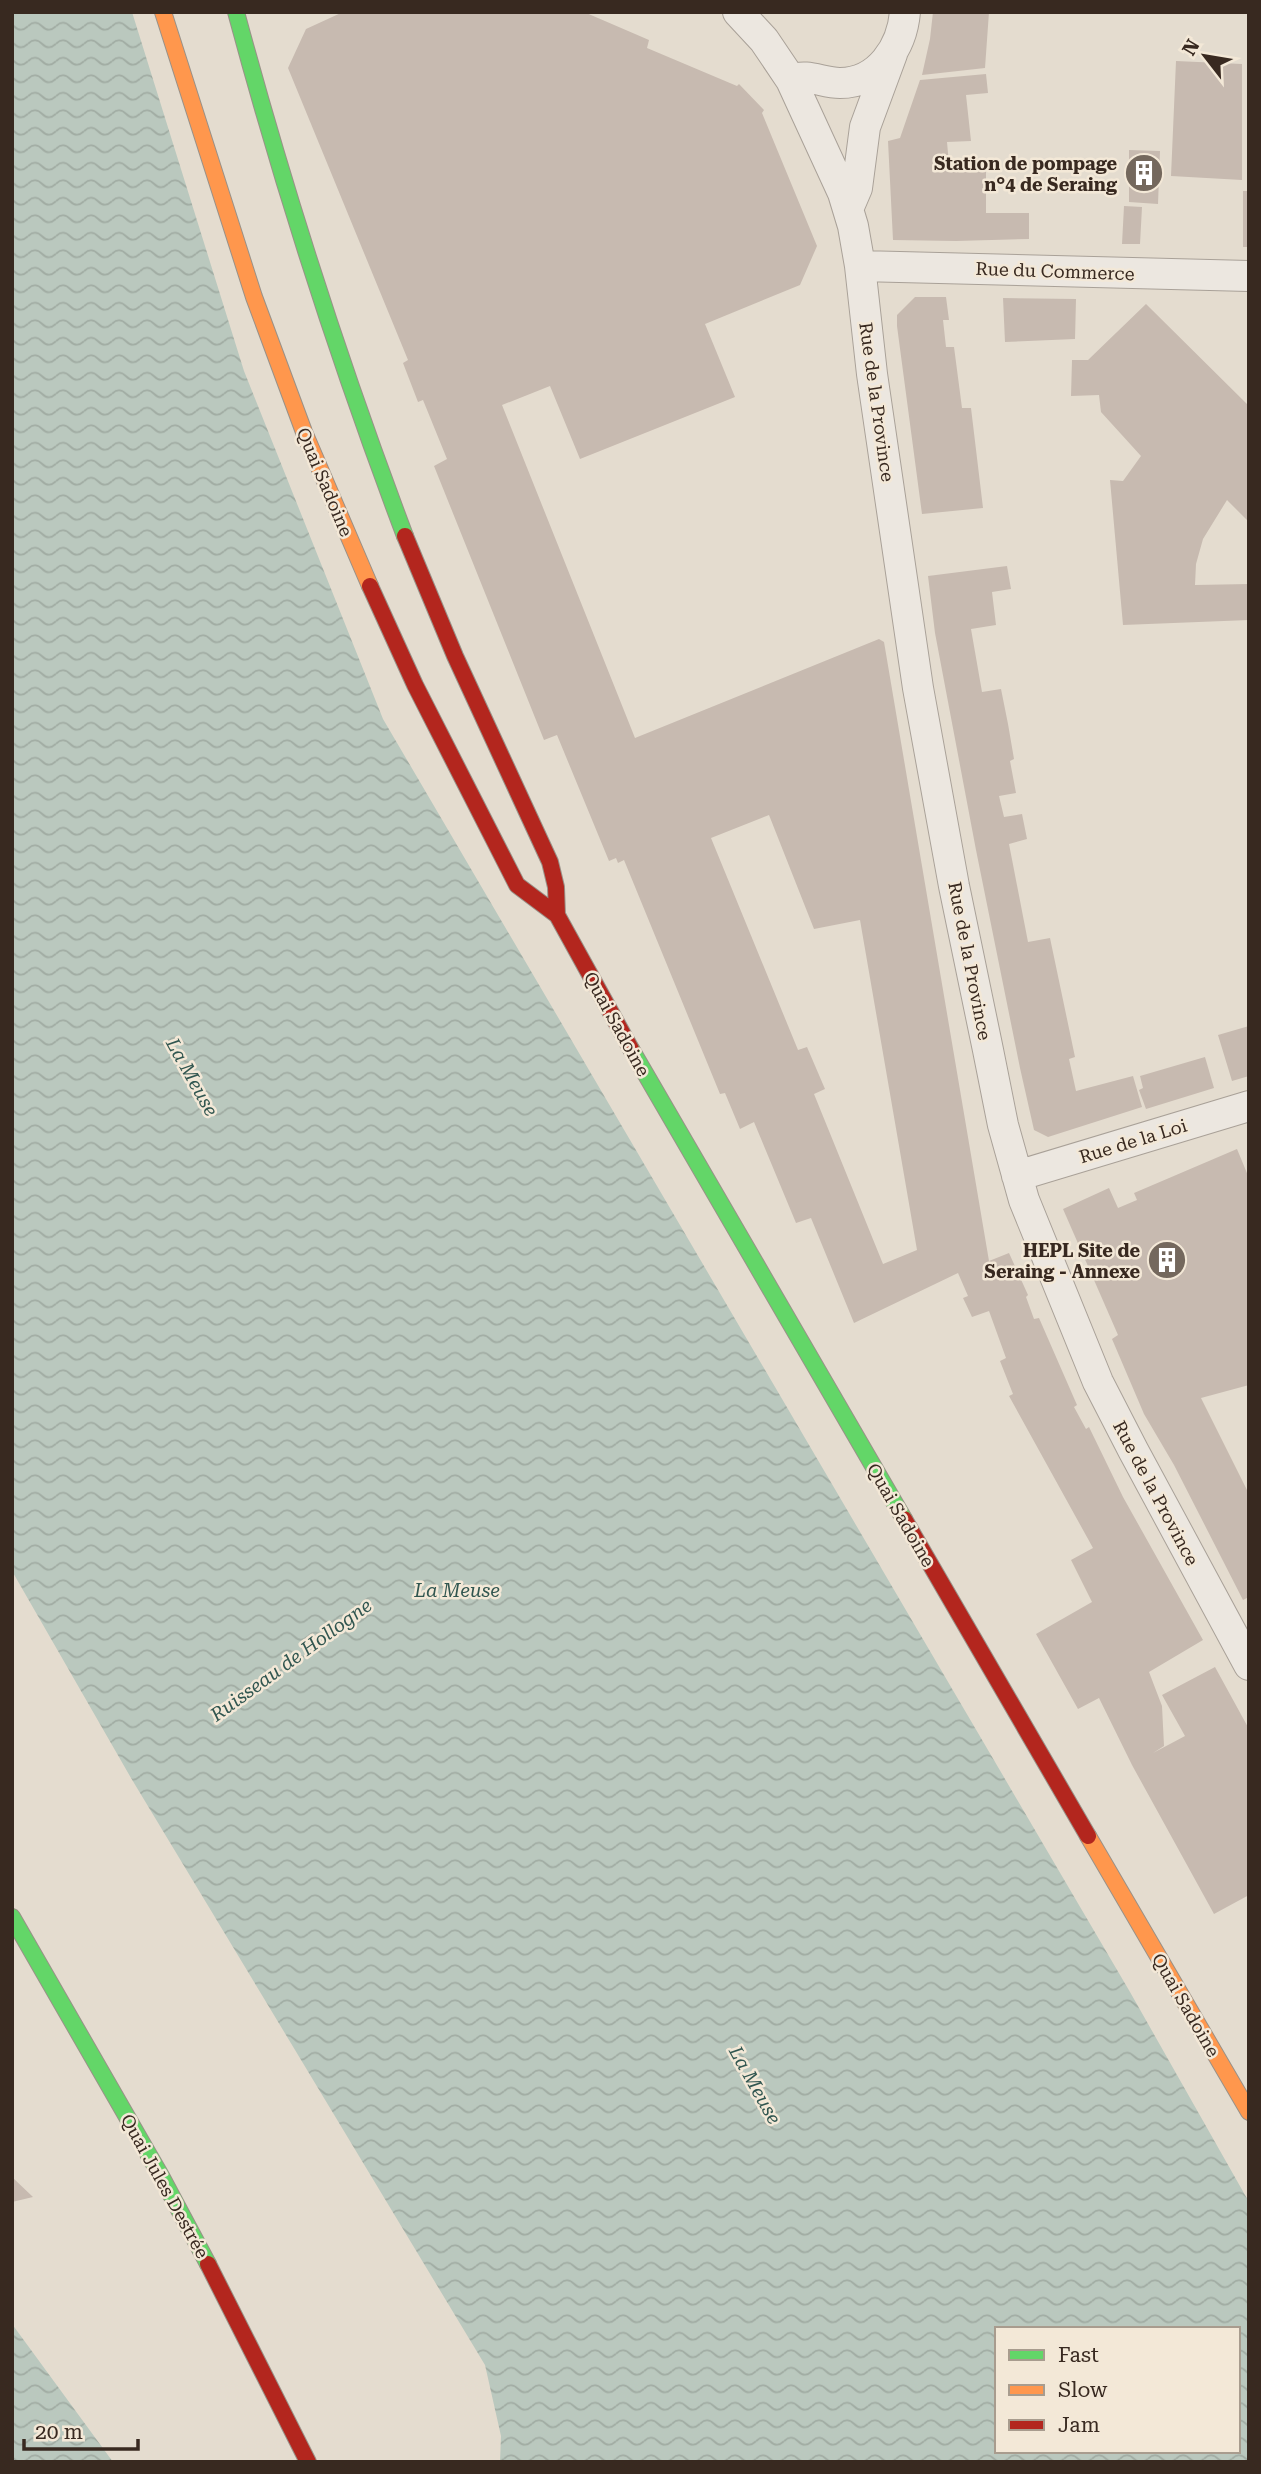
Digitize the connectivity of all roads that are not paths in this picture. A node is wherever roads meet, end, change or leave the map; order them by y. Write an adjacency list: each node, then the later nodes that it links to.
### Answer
1 (163, 12): 12 (main road, Quai Sadoine)
2 (236, 12): 6 (main road, Quai Sadoine)
3 (258, 12): 6 (street)
4 (738, 12): 8 (street, Rue de la Province)
5 (905, 12): 7 (street, Rue de la Province)
6 (245, 45): 12 (main road, Quai Sadoine)
7 (892, 54): 8 (street); 9 (street, Rue de la Province)
8 (791, 80): 9 (street, Rue de la Province)
9 (848, 209): 10 (street, Rue de la Province)
10 (860, 266): 11 (street, Rue du Commerce); 14 (street, Rue de la Province)
11 (1249, 276)
12 (557, 915): 18 (main road, Quai Sadoine)
13 (1249, 1106): 14 (street, Rue de la Loi)
14 (1017, 1177): 15 (street, Rue de la Province)
15 (1249, 1665)
16 (12, 1917): 17 (main road, Quai Jules Destrée)
17 (17, 1933): 19 (main road, Quai Jules Destrée)
18 (1249, 2112)
19 (307, 2462)

